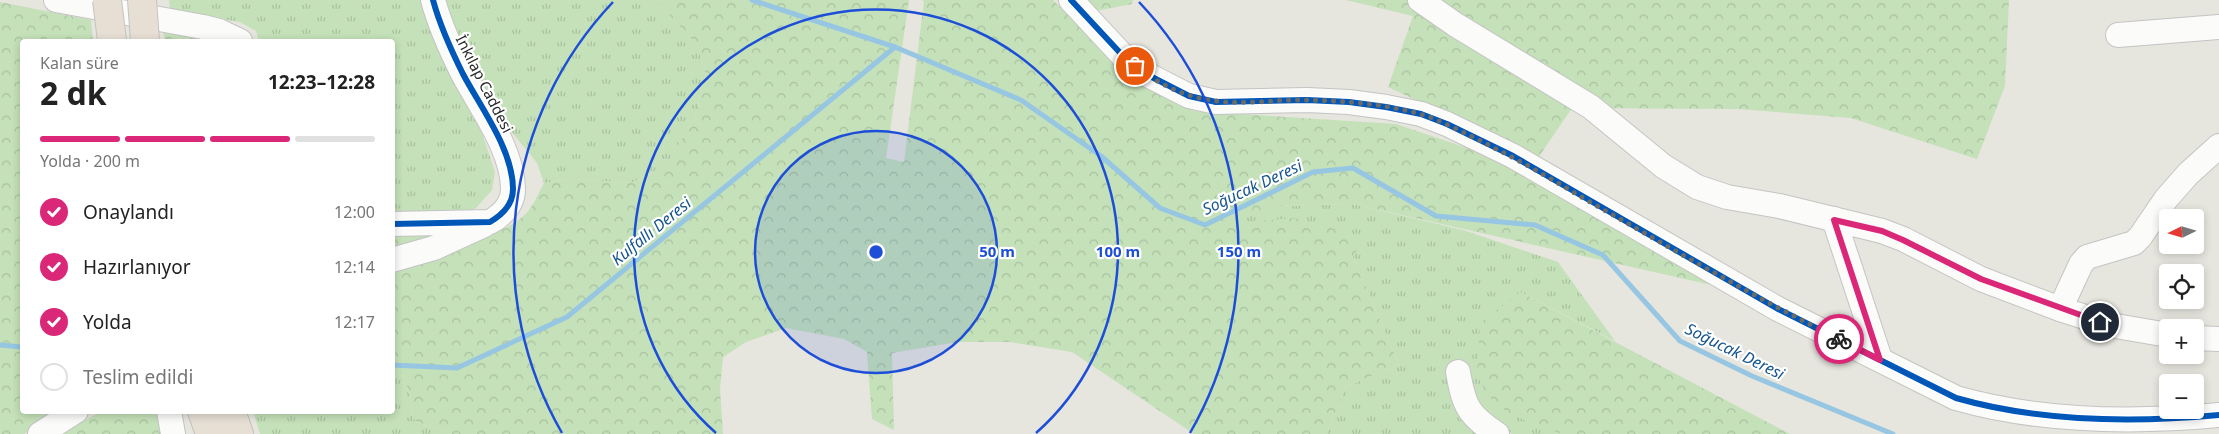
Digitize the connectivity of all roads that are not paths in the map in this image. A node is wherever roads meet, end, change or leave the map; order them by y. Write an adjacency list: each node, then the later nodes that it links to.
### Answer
1 (56, 0): 11 (street)
2 (107, 0): 9 (highway, bridge)
3 (142, 0): 10 (highway, bridge)
4 (433, 0): 14 (street, İnkılap Caddesi)
5 (1071, 0): 21 (street)
6 (1420, 0): 13 (street)
7 (2219, 27): 8 (street)
8 (2118, 35)
9 (112, 39)
10 (145, 39)
11 (236, 39)
12 (2219, 146): 17 (street)
13 (1834, 220): 17 (street); 21 (street)
14 (490, 222): 15 (street); 16 (street, İnkılap Caddesi)
15 (395, 224)
16 (395, 259)
17 (2060, 309): 18 (street)
18 (2159, 333)
19 (2204, 338): 20 (street)
20 (2219, 339)
21 (1880, 360): 27 (street)
22 (1458, 372): 32 (street)
23 (71, 414): 28 (street)
24 (170, 414): 29 (street)
25 (203, 414): 30 (highway)
26 (231, 414): 31 (highway)
27 (2219, 414)
28 (40, 434)
29 (173, 434)
30 (210, 434)
31 (239, 434)
32 (1497, 434)

